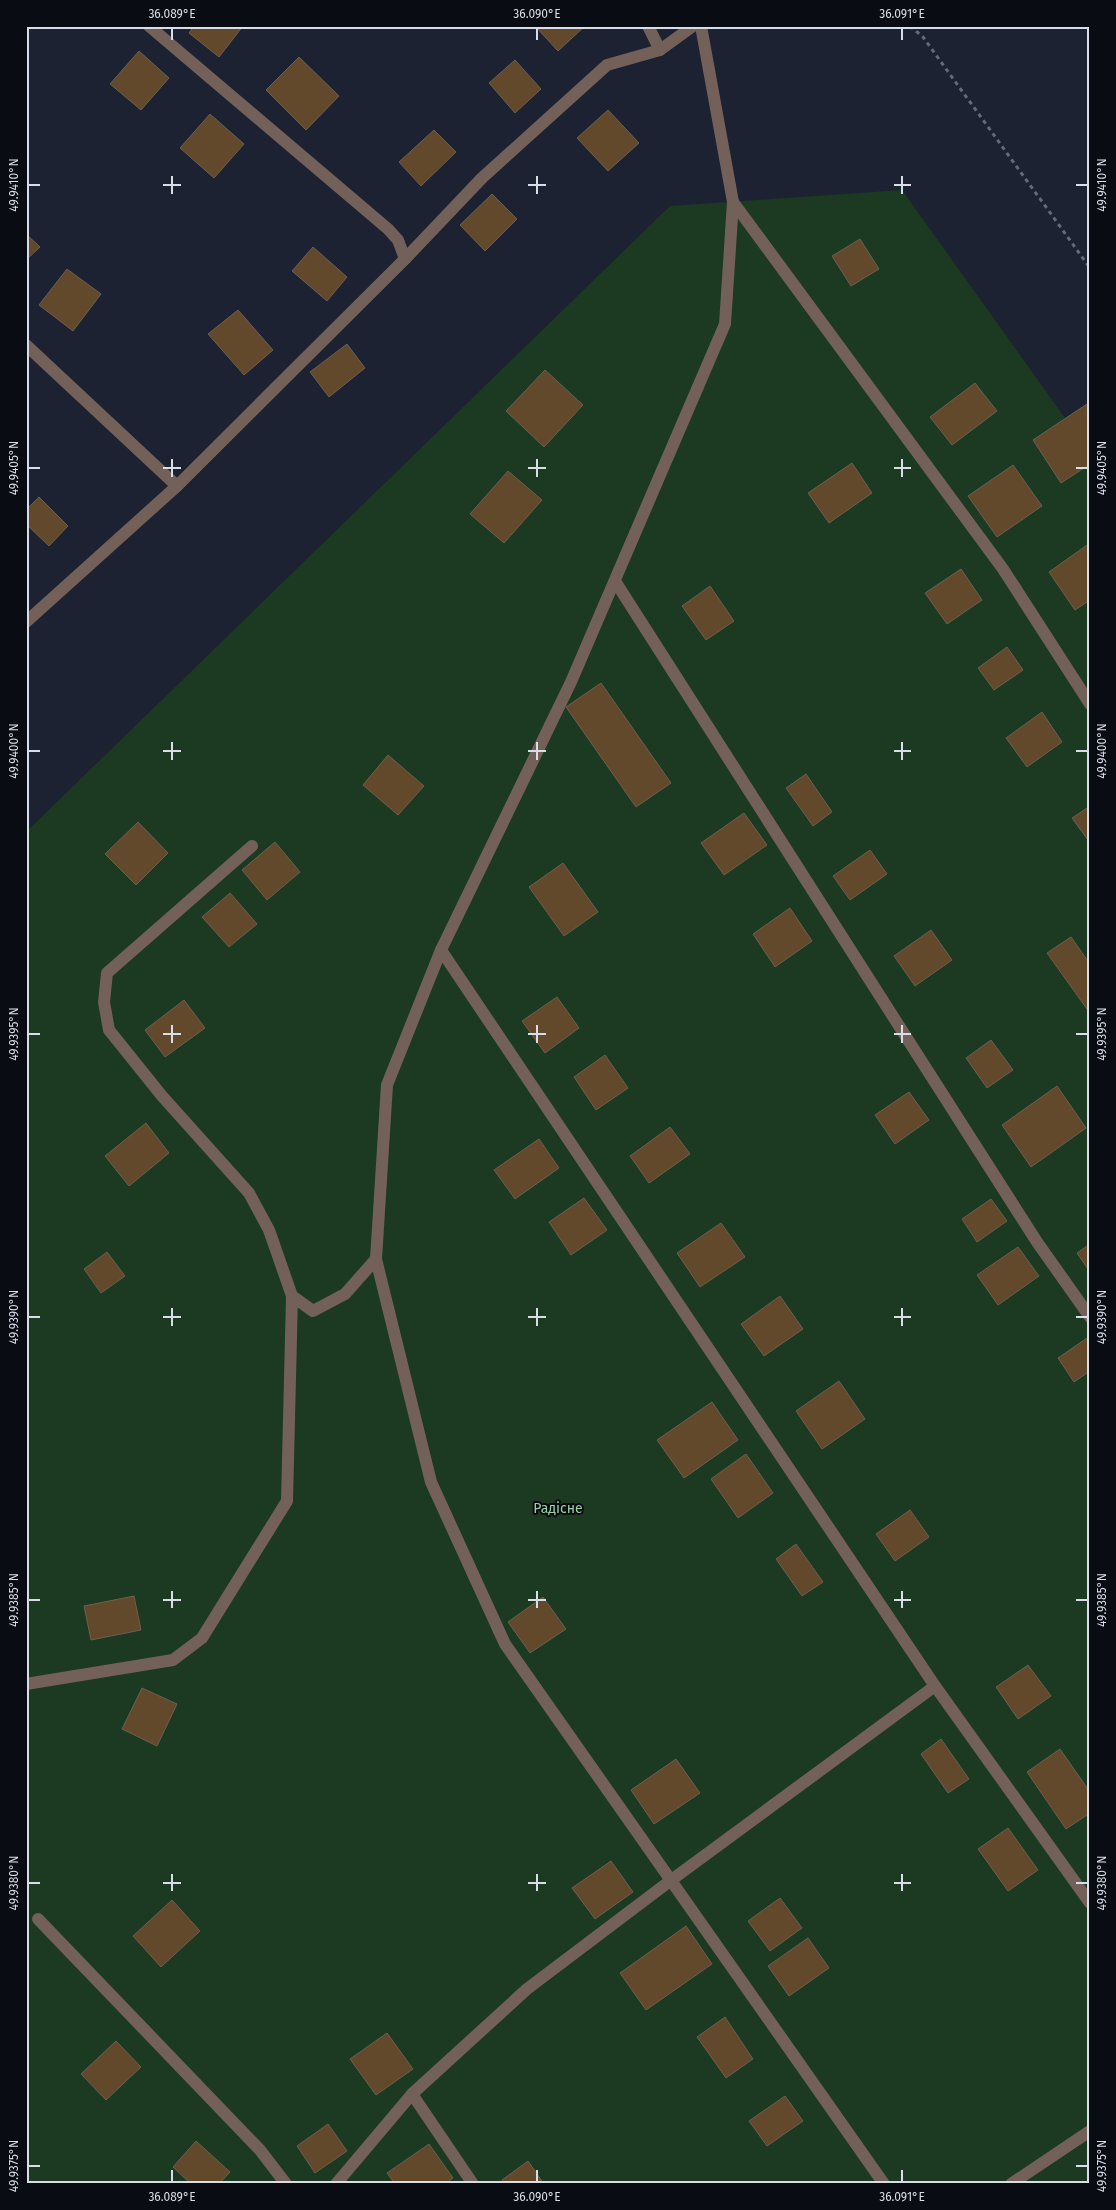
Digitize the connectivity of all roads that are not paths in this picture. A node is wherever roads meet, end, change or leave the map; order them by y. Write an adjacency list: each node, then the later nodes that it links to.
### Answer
1 (149, 26): 7 (street)
2 (648, 26): 5 (street)
3 (694, 26): 5 (street)
4 (701, 26): 6 (street)
5 (660, 50): 7 (street)
6 (733, 202): 10 (street); 12 (street)
7 (405, 259): 9 (street)
8 (26, 346): 9 (street)
9 (177, 486): 11 (street)
10 (615, 581): 14 (street); 17 (street)
11 (26, 622)
12 (1090, 704)
13 (252, 846): 16 (street)
14 (442, 950): 15 (street); 19 (street)
15 (376, 1258): 16 (street); 20 (street)
16 (292, 1296): 18 (street)
17 (1090, 1317)
18 (26, 1684)
19 (935, 1686): 20 (street); 21 (street)
20 (670, 1881): 23 (street); 28 (street)
21 (1090, 1903)
22 (38, 1919): 25 (street)
23 (412, 2094): 26 (street); 27 (street)
24 (1090, 2131): 29 (street)
25 (286, 2184)
26 (336, 2184)
27 (473, 2184)
28 (884, 2184)
29 (1011, 2184)

